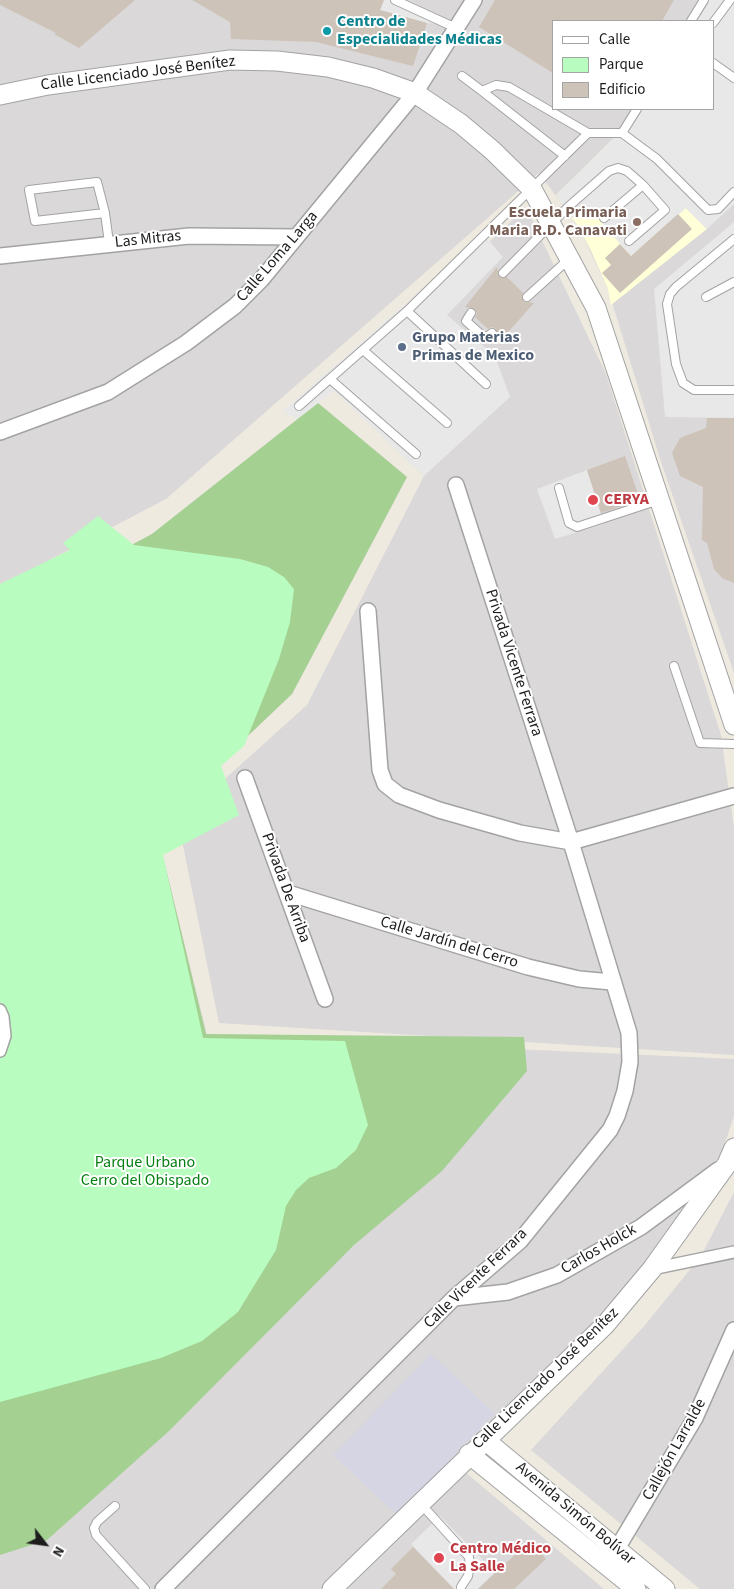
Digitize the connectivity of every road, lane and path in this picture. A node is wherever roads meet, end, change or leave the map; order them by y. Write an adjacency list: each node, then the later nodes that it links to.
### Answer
1 (395, 0): 7 (lane)
2 (474, 0): 7 (street, Calle Loma Larga)
3 (704, 0): 5 (lane)
4 (730, 0): 6 (lane)
5 (692, 20)
6 (714, 22)
7 (456, 28): 12 (street, Calle Loma Larga)
8 (714, 64): 10 (lane)
9 (462, 76): 11 (lane)
10 (734, 78)
11 (482, 91): 16 (lane); 17 (lane)
12 (415, 93): 13 (street, Calle Licenciado José Benítez); 19 (street, Calle Licenciado José Benítez); 24 (street, Calle Loma Larga)
13 (0, 94)
14 (636, 110): 15 (lane)
15 (622, 132): 16 (lane); 20 (lane)
16 (588, 133): 17 (lane)
17 (565, 156): 19 (lane)
18 (644, 185): 22 (lane); 23 (lane); 26 (lane)
19 (532, 189): 23 (street, Calle Licenciado José Benítez); 34 (lane)
20 (734, 192)
21 (105, 212): 21 (lane); 27 (lane)
22 (604, 218)
23 (551, 225): 29 (street, Calle Licenciado José Benítez); 30 (lane)
24 (296, 238): 27 (street, Las Mitras); 43 (street, Calle Loma Larga)
25 (734, 239): 40 (lane)
26 (629, 241)
27 (109, 244): 28 (street, Las Mitras)
28 (0, 256)
29 (569, 259): 32 (lane); 47 (street, Calle Licenciado José Benítez)
30 (503, 273)
31 (734, 282): 33 (lane)
32 (527, 297)
33 (706, 298)
34 (407, 311): 37 (lane); 39 (lane)
35 (471, 313): 36 (lane)
36 (492, 333)
37 (363, 350): 38 (lane); 42 (lane)
38 (330, 378): 41 (lane); 44 (lane)
39 (486, 384)
40 (734, 390)
41 (299, 406)
42 (447, 423)
43 (0, 432)
44 (416, 454)
45 (456, 484): 54 (street, Privada Vicente Ferrara)
46 (559, 488): 47 (lane)
47 (659, 500): 50 (street, Calle Licenciado José Benítez)
48 (368, 611): 54 (street)
49 (674, 666): 51 (lane)
50 (734, 725)
51 (734, 744)
52 (245, 778): 55 (street, Privada De Arriba)
53 (734, 796): 54 (street)
54 (570, 842): 56 (street, Calle Vicente Ferrara)
55 (288, 893): 56 (street, Calle Jardín del Cerro); 57 (street, Privada De Arriba)
56 (612, 982): 63 (street, Calle Vicente Ferrara)
57 (325, 999)
58 (0, 1010): 59 (street)
59 (0, 1052)
60 (730, 1156): 62 (street, Calle Licenciado José Benítez); 63 (street, Carlos Holck)
61 (734, 1252): 62 (street)
62 (652, 1268): 65 (street, Calle Licenciado José Benítez)
63 (454, 1298): 73 (street, Calle Vicente Ferrara)
64 (734, 1330): 69 (street, Callejón Larralde)
65 (485, 1440): 66 (street, Calle Licenciado José Benítez); 69 (street, Avenida Simón Bolívar)
66 (469, 1454): 67 (street, Calle Licenciado José Benítez); 69 (street, Avenida Simón Bolívar)
67 (420, 1503): 71 (lane); 74 (street, Calle Licenciado José Benítez)
68 (115, 1506): 72 (lane)
69 (612, 1557): 70 (street, Avenida Simón Bolívar)
70 (630, 1582): 75 (street, Avenida Simón Bolívar)
71 (462, 1587)
72 (145, 1589)
73 (163, 1589)
74 (332, 1589)
75 (665, 1589)

